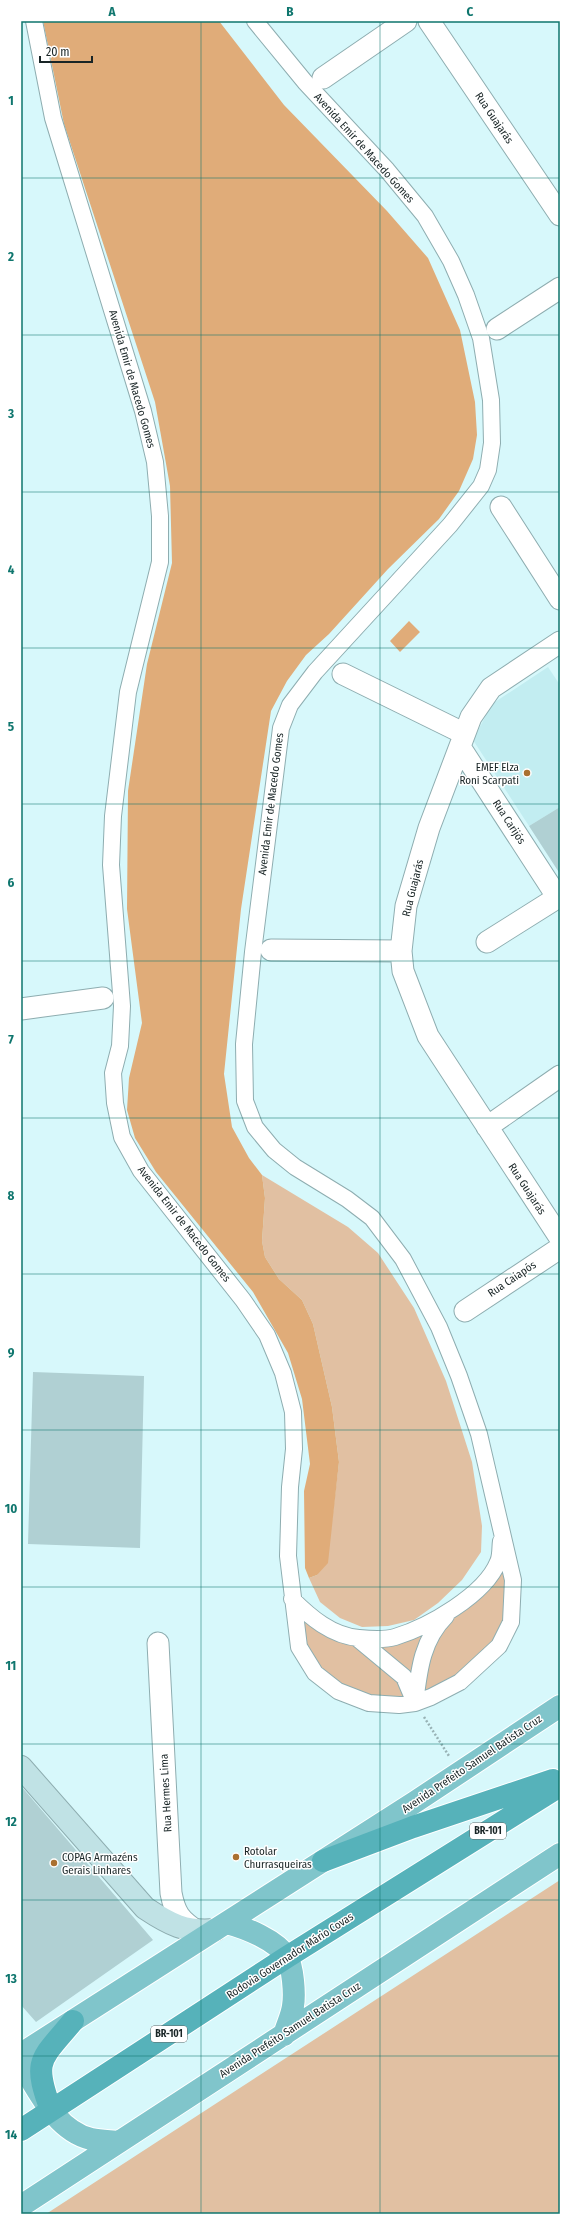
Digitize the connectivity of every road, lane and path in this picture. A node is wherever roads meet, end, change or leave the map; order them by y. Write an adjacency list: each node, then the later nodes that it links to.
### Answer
1 (34, 21): 26 (street, Avenida Emir de Macedo Gomes)
2 (254, 21): 25 (street, Avenida Emir de Macedo Gomes)
3 (406, 21): 5 (street)
4 (429, 21): 6 (street, Rua Guajarás)
5 (323, 78)
6 (560, 215)
7 (560, 288): 8 (street)
8 (497, 329)
9 (500, 507): 10 (street)
10 (560, 599)
11 (560, 642): 13 (street, Rua Guajarás)
12 (343, 674): 13 (street)
13 (462, 740): 14 (street, Rua Carijós); 17 (street, Rua Guajarás)
14 (559, 897): 15 (street)
15 (487, 942)
16 (271, 950): 17 (street)
17 (401, 951): 21 (street, Rua Guajarás)
18 (103, 998): 19 (street)
19 (21, 1009)
20 (560, 1076): 21 (street)
21 (487, 1127): 22 (street, Rua Guajarás)
22 (560, 1238)
23 (560, 1248): 24 (street, Rua Caiapós)
24 (465, 1311)
25 (502, 1529): 27 (street, Avenida Emir de Macedo Gomes); 30 (street, Avenida Emir de Macedo Gomes)
26 (292, 1599): 28 (street, Avenida Emir de Macedo Gomes); 30 (street, Avenida Emir de Macedo Gomes)
27 (457, 1605): 28 (street, Avenida Emir de Macedo Gomes); 30 (street)
28 (357, 1638): 30 (street)
29 (158, 1643): 38 (street, Rua Hermes Lima)
30 (415, 1703): 32 (path)
31 (560, 1706): 37 (main road, Avenida Prefeito Samuel Batista Cruz)
32 (452, 1760)
33 (21, 1767): 38 (main road)
34 (560, 1778): 37 (highway)
35 (560, 1786): 39 (highway, Rodovia Governador Mário Covas / BR-101)
36 (560, 1854): 41 (main road, Avenida Prefeito Samuel Batista Cruz)
37 (323, 1861): 38 (main road, Avenida Prefeito Samuel Batista Cruz)
38 (214, 1928): 39 (main road); 40 (main road, Avenida Prefeito Samuel Batista Cruz)
39 (287, 1957): 41 (main road); 44 (highway, Rodovia Governador Mário Covas / BR-101)
40 (73, 2021): 42 (main road, Avenida Prefeito Samuel Batista Cruz); 44 (highway)
41 (284, 2034): 46 (main road, Avenida Prefeito Samuel Batista Cruz)
42 (21, 2054)
43 (21, 2063): 44 (main road)
44 (51, 2110): 45 (highway, Rodovia Governador Mário Covas / BR-101); 46 (main road)
45 (21, 2130)
46 (119, 2142): 47 (main road, Avenida Prefeito Samuel Batista Cruz)
47 (21, 2206)

